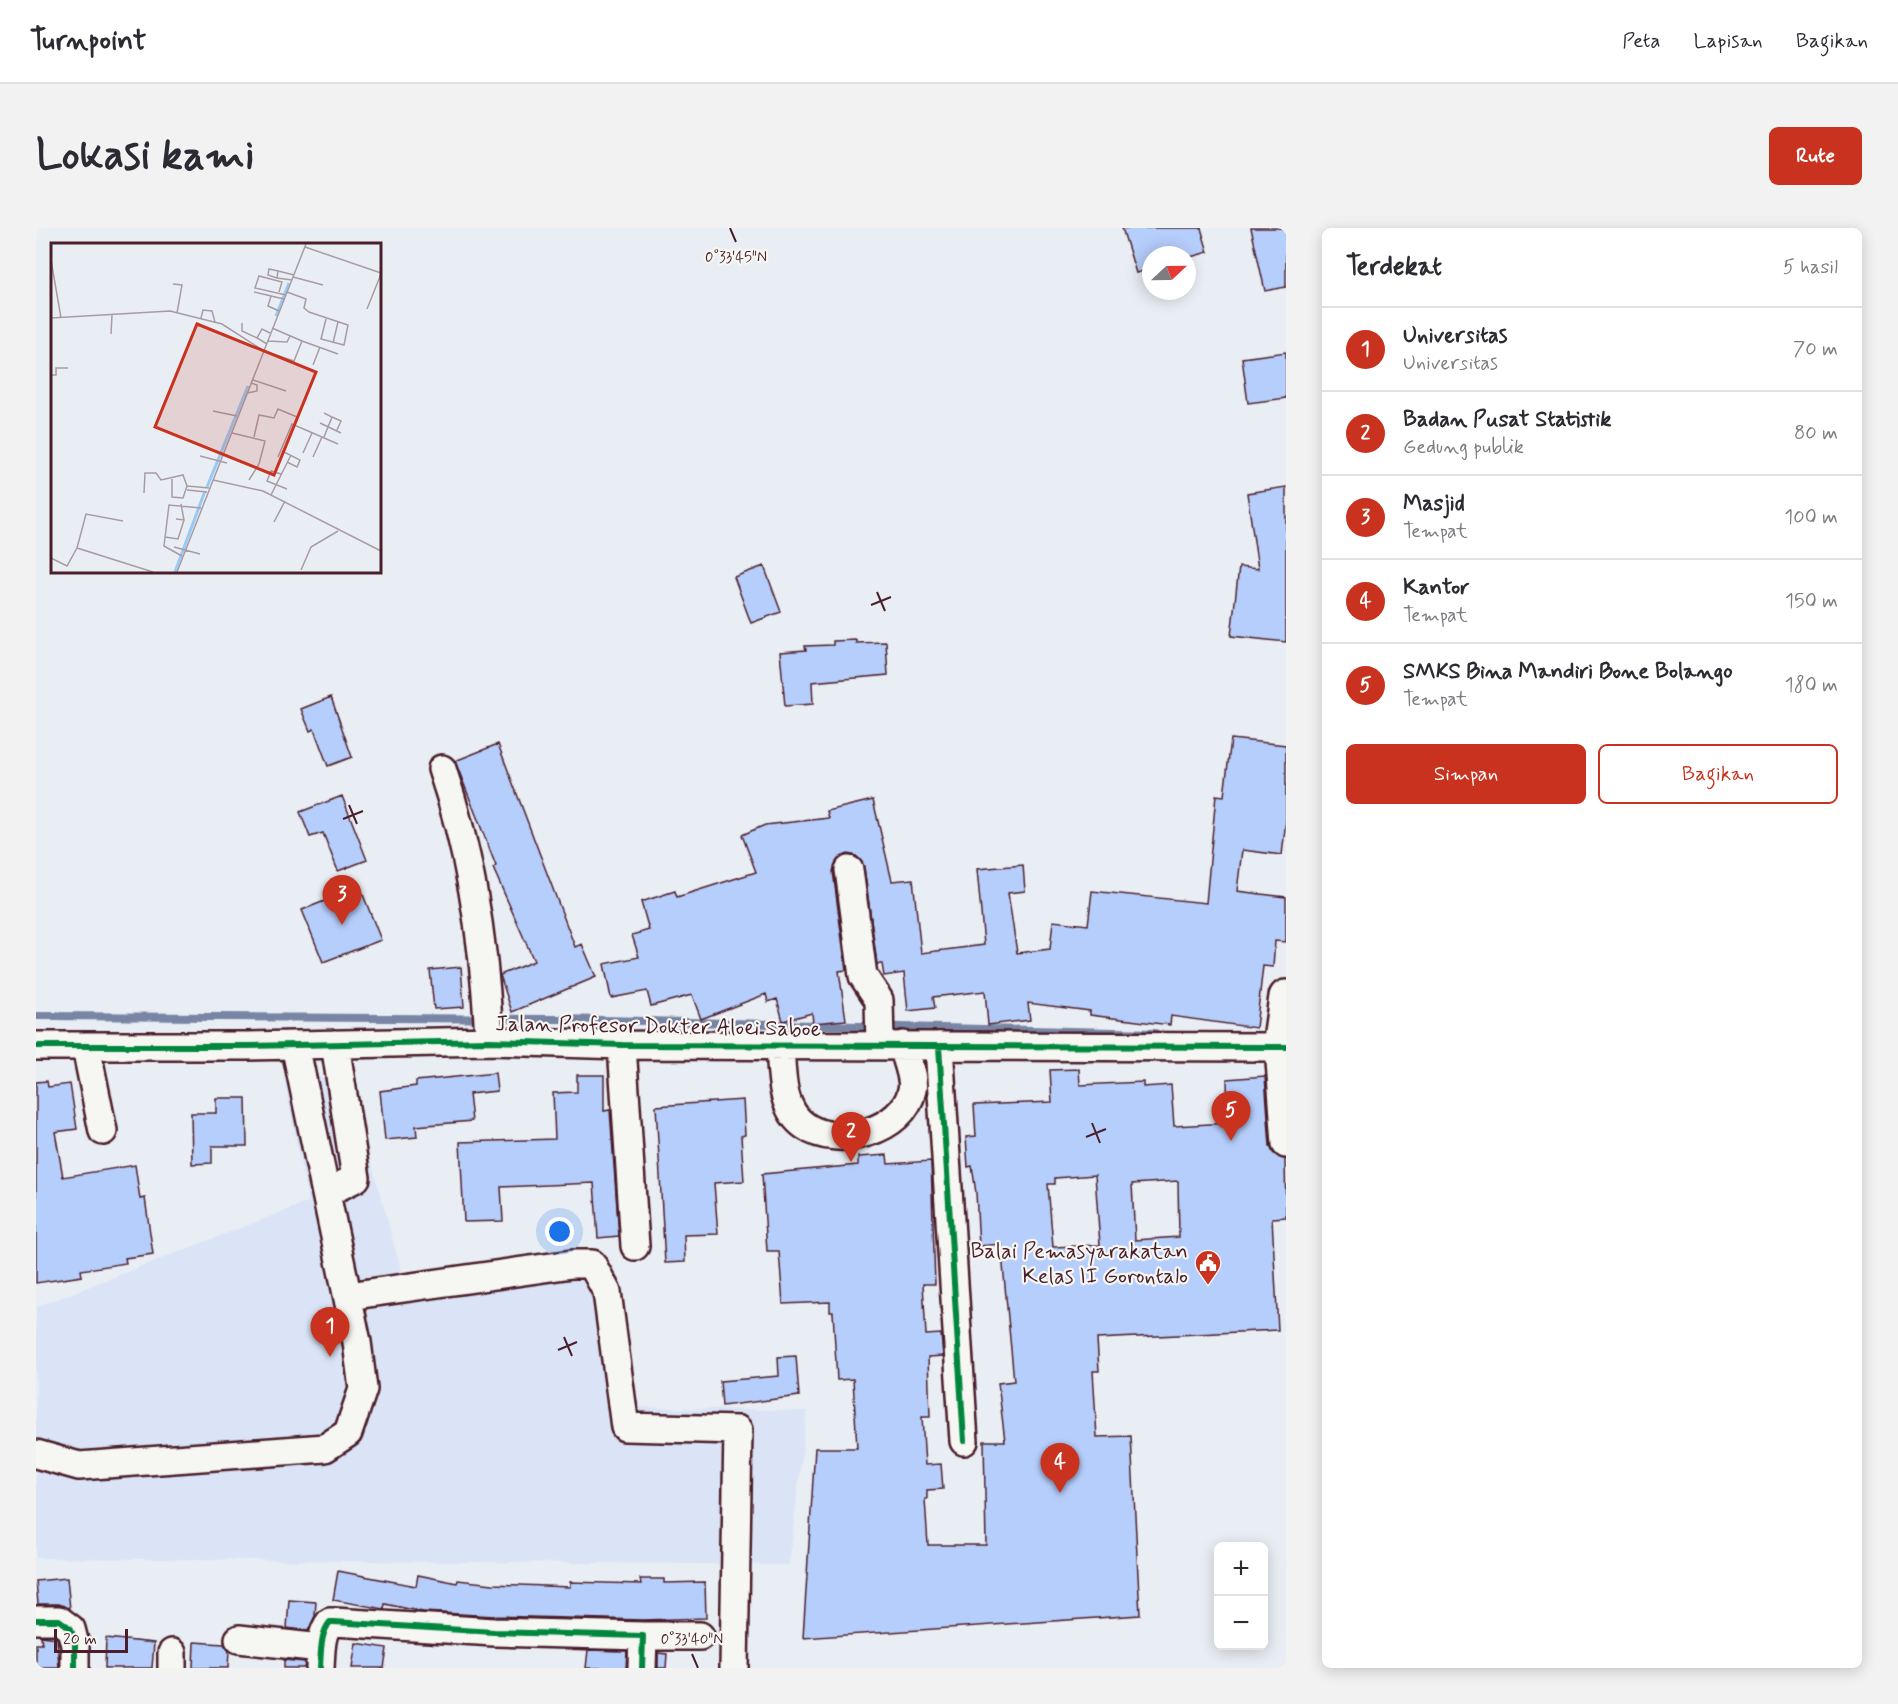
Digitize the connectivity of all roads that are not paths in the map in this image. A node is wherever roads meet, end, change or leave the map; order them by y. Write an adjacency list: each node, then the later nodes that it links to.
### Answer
1 (442, 769): 4 (street)
2 (849, 870): 5 (street)
3 (1286, 997): 13 (main road)
4 (488, 1027): 6 (street, Jalan Profesor Dokter Aloei Saboe); 8 (street, Jalan Profesor Dokter Aloei Saboe)
5 (886, 1035): 10 (street, Jalan Profesor Dokter Aloei Saboe); 10 (street); 11 (street, Jalan Profesor Dokter Aloei Saboe)
6 (334, 1044): 7 (street, Jalan Profesor Dokter Aloei Saboe); 16 (street)
7 (294, 1045): 12 (street, Jalan Profesor Dokter Aloei Saboe); 16 (street)
8 (622, 1045): 10 (street, Jalan Profesor Dokter Aloei Saboe); 17 (street)
9 (36, 1046): 12 (street, Jalan Profesor Dokter Aloei Saboe)
10 (780, 1046)
11 (939, 1046): 13 (street, Jalan Profesor Dokter Aloei Saboe); 19 (street)
12 (86, 1047): 14 (street)
13 (1283, 1047): 15 (street)
14 (103, 1131)
15 (1286, 1144)
16 (326, 1192): 18 (street)
17 (635, 1246)
18 (348, 1296): 20 (street); 28 (street)
19 (964, 1441)
20 (36, 1454)
21 (36, 1620): 26 (street)
22 (644, 1636): 23 (street); 25 (street); 27 (street)
23 (700, 1636)
24 (238, 1639): 25 (street)
25 (320, 1658)
26 (75, 1668)
27 (642, 1668)
28 (734, 1668)

